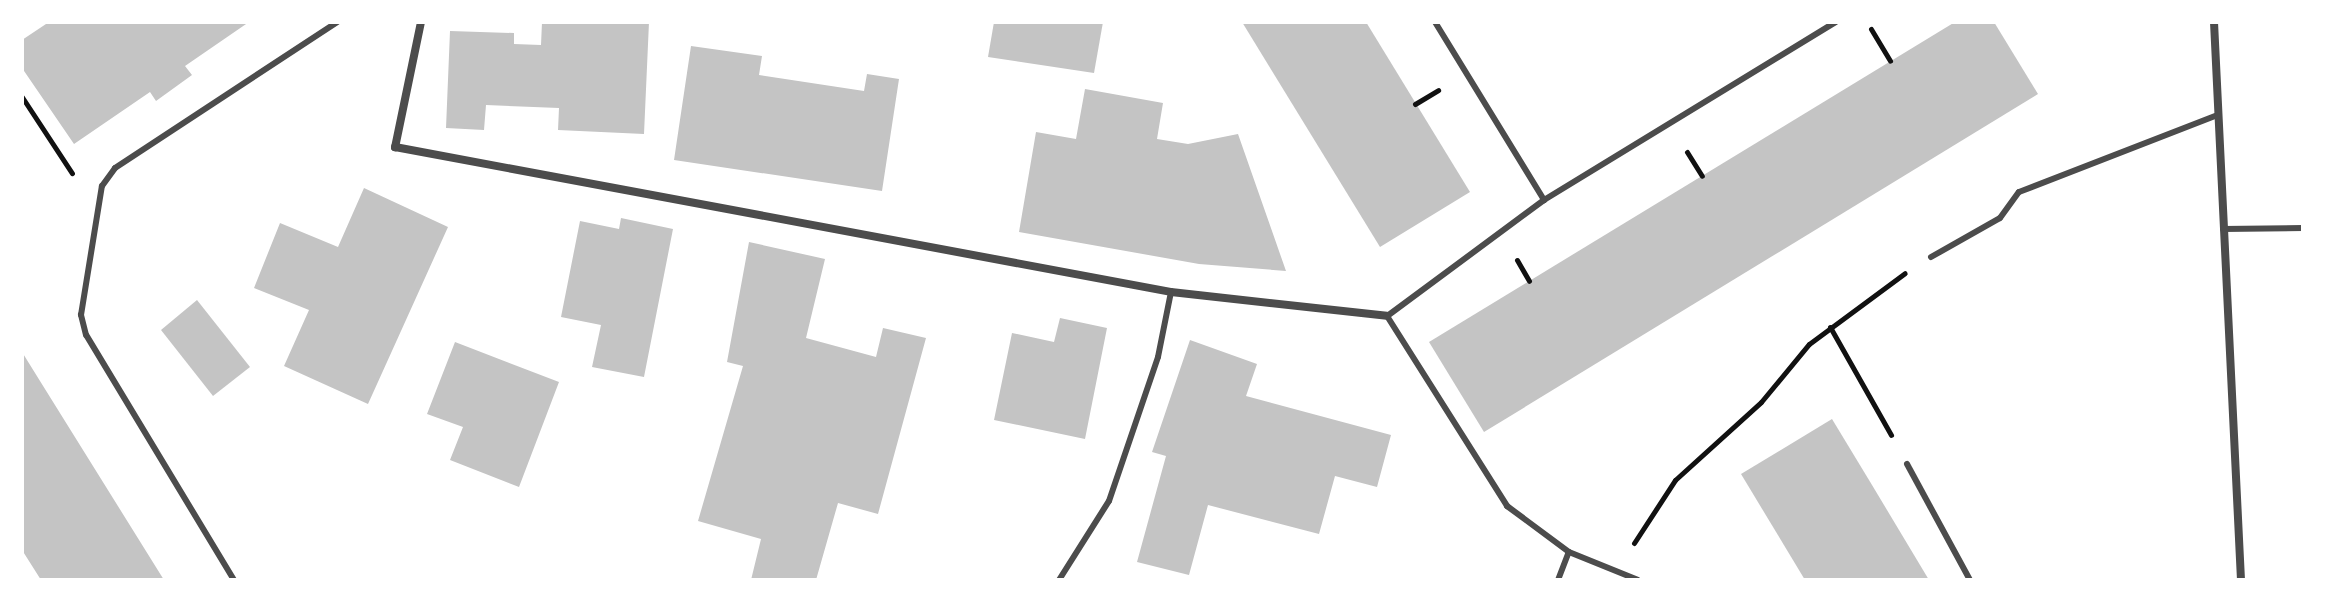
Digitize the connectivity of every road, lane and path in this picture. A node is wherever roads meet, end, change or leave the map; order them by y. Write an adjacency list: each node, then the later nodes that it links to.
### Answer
1 (337, 22): 13 (lane)
2 (421, 22): 17 (street)
3 (1435, 22): 12 (lane)
4 (1836, 22): 12 (lane)
5 (2214, 22): 9 (street)
6 (1871, 29): 7 (path)
7 (1890, 61)
8 (22, 97): 13 (path)
9 (2218, 115): 15 (street); 16 (lane)
10 (1683, 144): 11 (path)
11 (1702, 176)
12 (1544, 200): 18 (lane)
13 (99, 212): 23 (lane)
14 (2303, 228): 15 (lane)
15 (2223, 229): 28 (street)
16 (1931, 257): 19 (path)
17 (1171, 292): 18 (street); 24 (lane)
18 (1387, 316): 21 (lane)
19 (1830, 327): 20 (path); 22 (path)
20 (1907, 464): 27 (lane)
21 (1569, 552): 22 (lane); 25 (lane)
22 (1616, 571): 26 (lane)
23 (234, 580)
24 (1059, 580)
25 (1558, 580)
26 (1638, 580)
27 (1970, 580)
28 (2241, 580)

